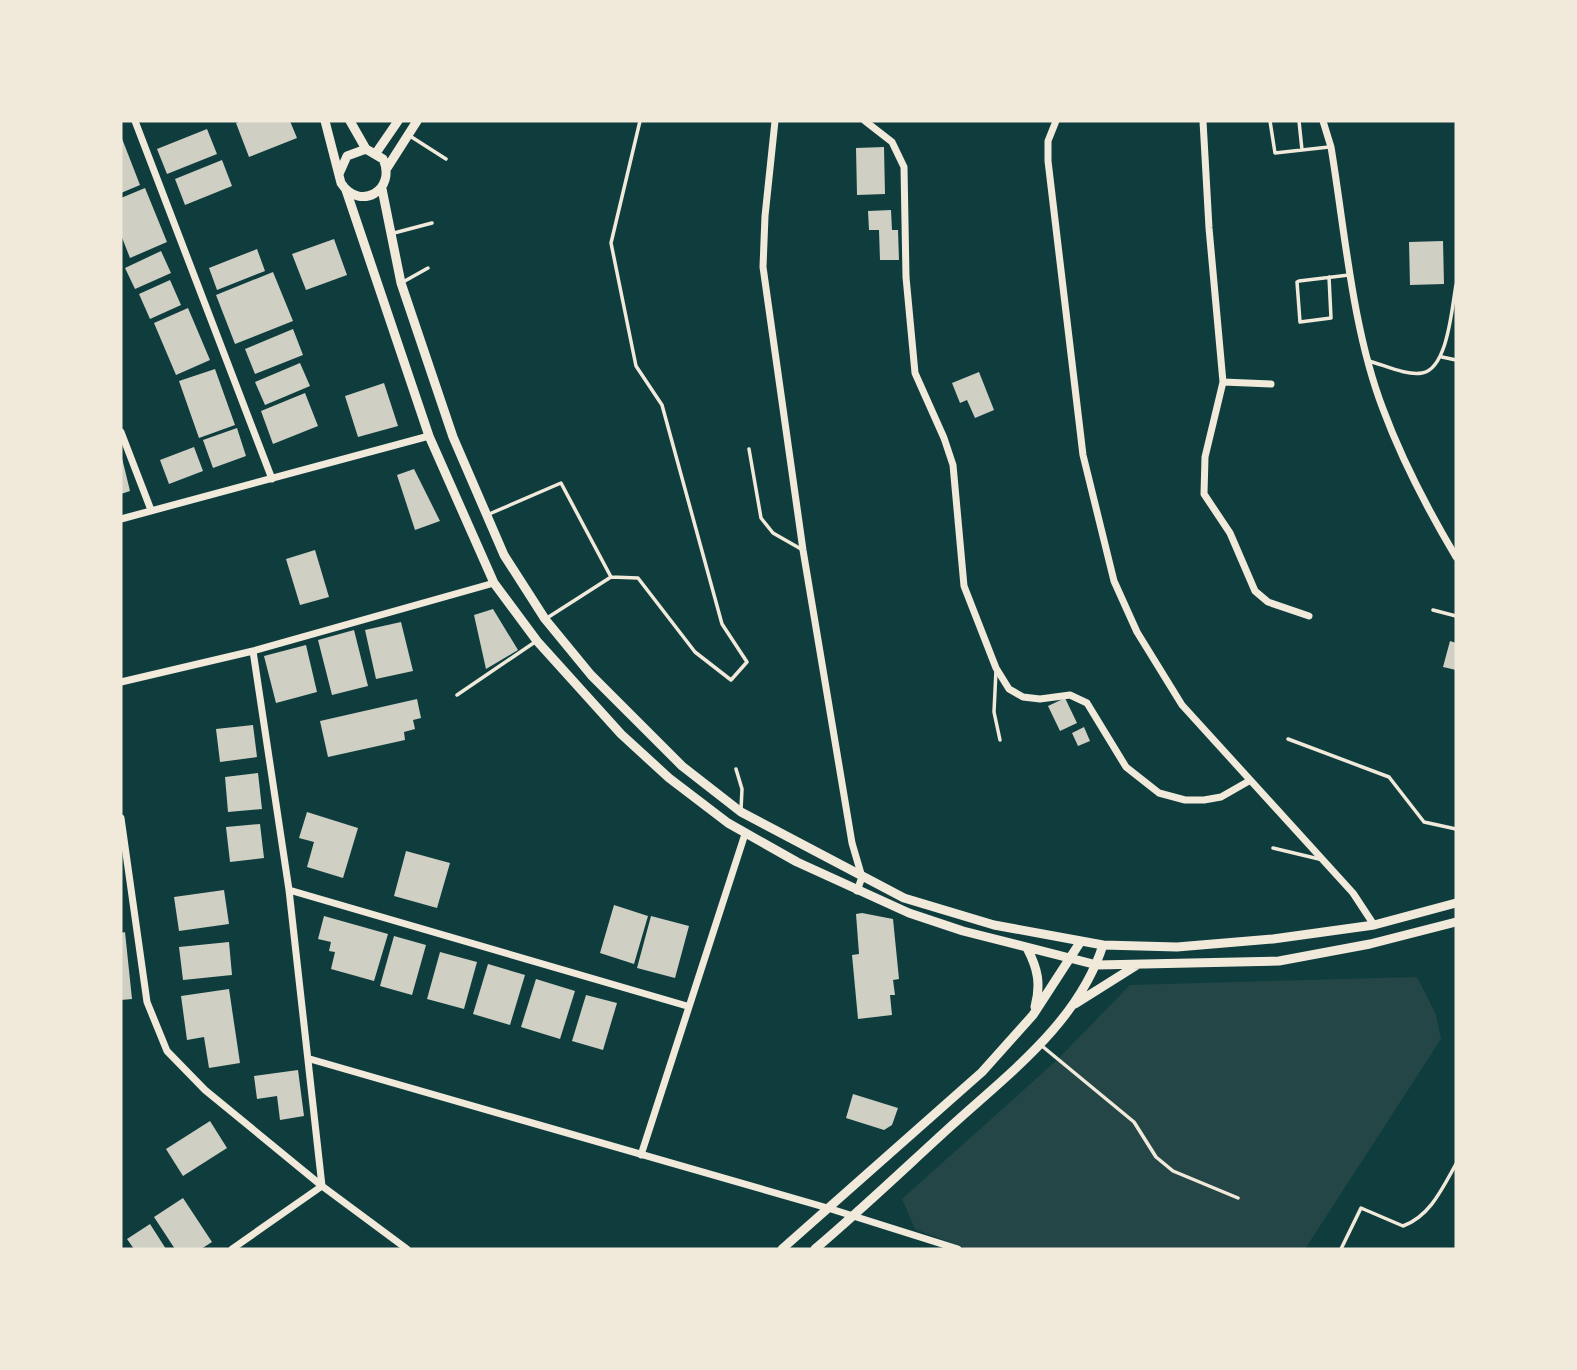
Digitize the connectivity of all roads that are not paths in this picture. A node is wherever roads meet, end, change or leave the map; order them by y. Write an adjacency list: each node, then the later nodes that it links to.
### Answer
1 (135, 121): 39 (street)
2 (325, 121): 21 (street)
3 (350, 121): 16 (street)
4 (398, 121): 18 (street)
5 (417, 121): 14 (street)
6 (640, 121): 45 (lane)
7 (775, 121): 43 (street)
8 (864, 121): 53 (street)
9 (1056, 121): 59 (street)
10 (1203, 121): 34 (street)
11 (1270, 121): 17 (lane)
12 (1299, 121): 17 (lane)
13 (1323, 121): 15 (street)
14 (410, 136): 19 (lane); 20 (street)
15 (1331, 146): 17 (lane); 27 (street)
16 (366, 149): 18 (street); 21 (street)
17 (1302, 150)
18 (376, 153): 20 (street)
19 (446, 159)
20 (387, 168): 22 (street)
21 (339, 174): 23 (street)
22 (382, 189): 23 (street); 25 (street)
23 (346, 190): 37 (street)
24 (432, 223): 25 (lane)
25 (390, 234): 29 (street)
26 (428, 268): 29 (lane)
27 (1351, 275): 28 (lane); 33 (street)
28 (1329, 277): 28 (lane)
29 (401, 283): 41 (street)
30 (1456, 285): 31 (lane)
31 (1442, 357): 32 (lane); 33 (lane)
32 (1456, 360)
33 (1369, 361): 44 (street)
34 (1223, 382): 35 (street); 49 (street)
35 (1271, 384)
36 (121, 432): 40 (street)
37 (429, 436): 39 (street); 46 (street)
38 (749, 449): 43 (lane)
39 (272, 479): 40 (street)
40 (151, 510): 42 (street)
41 (485, 516): 45 (lane); 50 (street)
42 (121, 519)
43 (803, 550): 66 (street)
44 (1456, 557)
45 (611, 577): 50 (lane)
46 (494, 583): 51 (street); 52 (street)
47 (1433, 610): 48 (lane)
48 (1456, 615)
49 (1309, 617)
50 (545, 619): 60 (street)
51 (537, 641): 55 (lane); 63 (street)
52 (253, 651): 54 (street); 67 (street)
53 (996, 668): 57 (lane); 59 (street)
54 (121, 682)
55 (457, 695)
56 (1288, 739): 62 (lane)
57 (1000, 740)
58 (736, 769): 60 (lane)
59 (1249, 781): 65 (street)
60 (741, 812): 66 (street)
61 (121, 818): 85 (street)
62 (1456, 829)
63 (745, 834): 68 (street); 79 (street)
64 (1273, 848): 65 (lane)
65 (1325, 861): 71 (street)
66 (862, 877): 68 (street); 72 (street)
67 (289, 890): 79 (street); 82 (street)
68 (857, 891): 74 (street)
69 (1456, 903): 71 (street)
70 (1456, 922): 77 (street)
71 (1374, 925): 73 (street)
72 (1081, 941): 73 (street); 75 (street)
73 (1103, 945): 76 (street)
74 (1027, 948): 75 (street); 80 (street)
75 (1071, 958): 76 (street); 80 (street)
76 (1097, 965): 77 (street); 78 (street)
77 (1137, 965): 78 (street)
78 (1073, 1005): 81 (street)
79 (687, 1006): 83 (street)
80 (1032, 1015): 87 (street)
81 (1040, 1045): 86 (lane); 88 (street)
82 (310, 1059): 83 (street); 85 (street)
83 (641, 1155): 87 (street)
84 (1456, 1164): 94 (lane)
85 (322, 1186): 89 (street); 90 (street)
86 (1238, 1198)
87 (831, 1209): 88 (street); 91 (street)
88 (853, 1216): 92 (street); 93 (street)
89 (232, 1249)
90 (407, 1249)
91 (782, 1249)
92 (815, 1249)
93 (958, 1249)
94 (1341, 1249)

